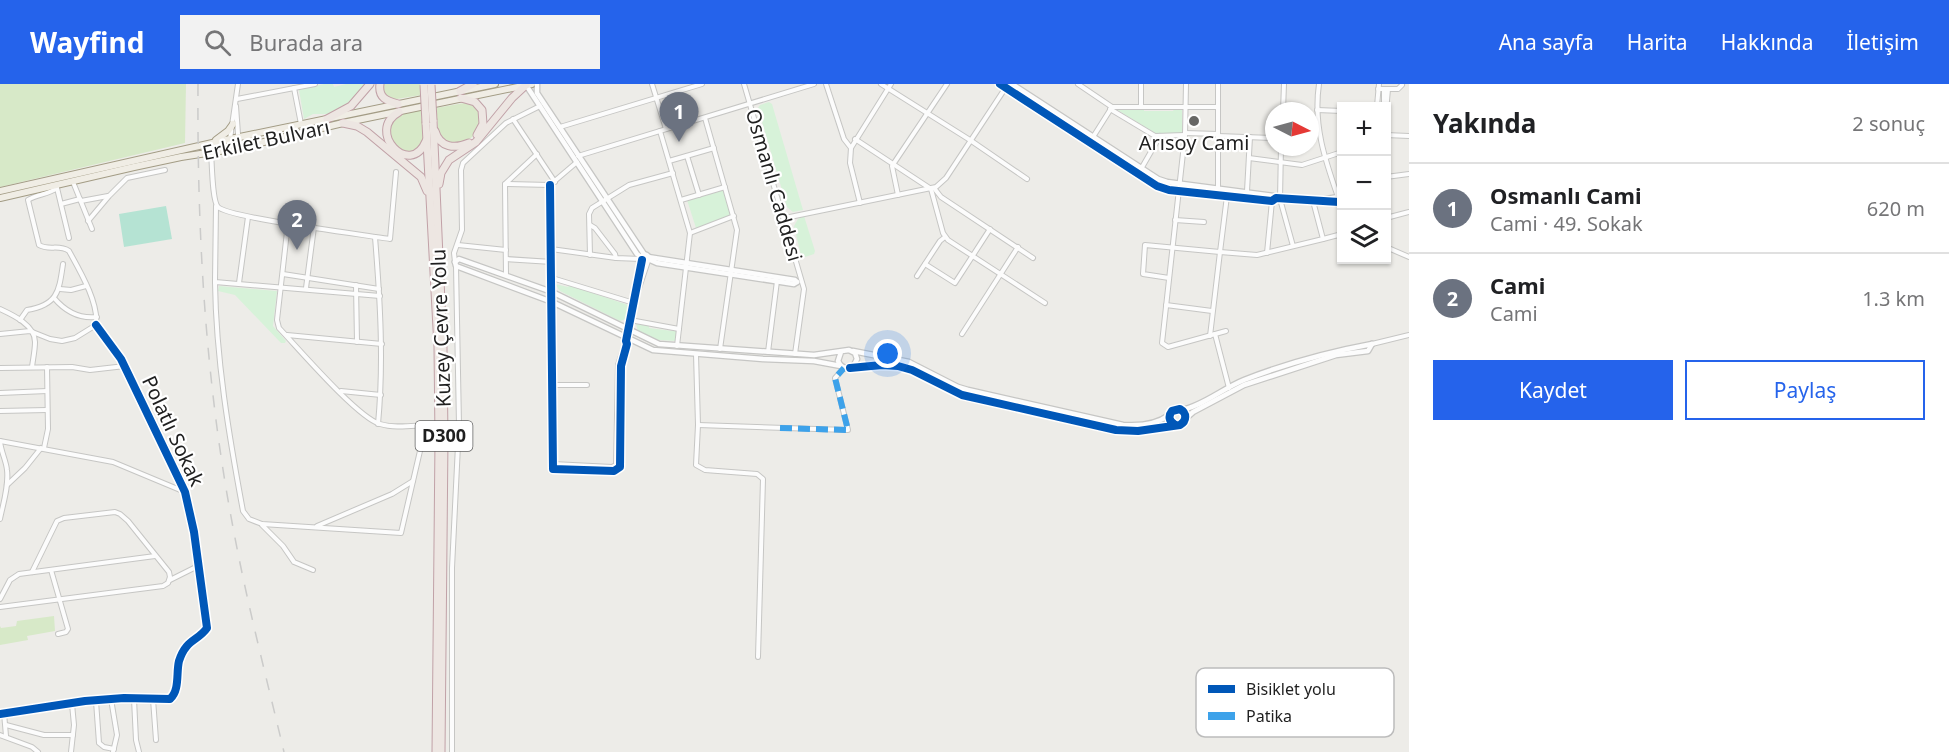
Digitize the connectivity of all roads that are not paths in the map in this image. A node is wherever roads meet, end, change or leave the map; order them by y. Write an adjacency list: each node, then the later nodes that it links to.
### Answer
1 (238, 84): 33 (street)
2 (315, 84): 29 (street)
3 (370, 84): 48 (highway)
4 (380, 84): 42 (highway)
5 (428, 84): 50 (highway, D300, bridge)
6 (473, 84): 31 (highway)
7 (495, 84): 31 (main road, Erkilet Bulvarı)
8 (537, 84): 54 (street)
9 (652, 84): 32 (street)
10 (702, 84): 26 (street)
11 (744, 84): 36 (street, Osmanlı Caddesi)
12 (814, 84): 36 (street)
13 (826, 84): 74 (street)
14 (881, 84): 27 (street)
15 (947, 84): 46 (street)
16 (1012, 84): 65 (street)
17 (1141, 84): 39 (street)
18 (1186, 84): 40 (street)
19 (1218, 84): 41 (street)
20 (1284, 84): 34 (street)
21 (1319, 84): 35 (street)
22 (529, 85): 31 (main road, Erkilet Bulvarı); 38 (street); 122 (highway)
23 (1004, 85): 70 (street); 104 (street)
24 (1080, 85): 43 (street)
25 (1403, 85): 28 (street); 30 (street)
26 (688, 86): 32 (street)
27 (889, 86): 46 (street); 69 (street)
28 (1409, 87)
29 (294, 88): 33 (street); 53 (street)
30 (1382, 88)
31 (461, 95): 42 (main road, Erkilet Bulvarı); 50 (highway)
32 (656, 97): 54 (street); 56 (street)
33 (237, 99): 37 (street)
34 (1283, 102)
35 (1318, 102)
36 (750, 103): 47 (street); 127 (street, Osmanlı Caddesi)
37 (236, 106): 52 (street); 64 (street)
38 (540, 106): 49 (street); 83 (street)
39 (1141, 106): 40 (street); 43 (street)
40 (1186, 106): 41 (street); 58 (street)
41 (1218, 107): 60 (street)
42 (398, 108): 48 (main road, Erkilet Bulvarı); 51 (main road, Erkilet Bulvarı); 59 (highway)
43 (1111, 108): 63 (street); 65 (street)
44 (1319, 110): 45 (street)
45 (1337, 111)
46 (927, 114): 70 (street); 86 (street)
47 (705, 118): 56 (street); 73 (street)
48 (327, 119): 53 (main road, Erkilet Bulvarı)
49 (513, 119): 77 (street); 142 (street)
50 (429, 121): 59 (highway, Kuzey Çevre Yolu / D300); 122 (highway, Kuzey Çevre Yolu / D300)
51 (343, 123): 72 (main road, Erkilet Bulvarı); 112 (highway)
52 (233, 124): 68 (street); 71 (main road)
53 (301, 124): 64 (main road, Erkilet Bulvarı)
54 (560, 127): 83 (street)
55 (1319, 128): 82 (street)
56 (666, 129): 57 (street)
57 (660, 131): 83 (street); 84 (street)
58 (1185, 134): 60 (street); 63 (street); 97 (street)
59 (427, 135): 112 (highway, Kuzey Çevre Yolu / D300)
60 (1218, 135): 66 (street); 101 (street)
61 (1391, 135): 62 (street)
62 (1409, 135)
63 (1160, 136): 87 (street)
64 (238, 137): 68 (main road, Erkilet Bulvarı); 72 (street)
65 (1093, 137): 87 (street)
66 (1250, 137): 67 (street); 81 (street)
67 (1265, 138)
68 (230, 139): 71 (main road, Erkilet Bulvarı); 75 (street)
69 (855, 140): 74 (street); 86 (street)
70 (970, 140): 93 (street); 102 (street)
71 (214, 142): 103 (main road, Erkilet Bulvarı)
72 (239, 148): 75 (main road, Erkilet Bulvarı)
73 (714, 148): 79 (street); 100 (street)
74 (851, 148): 119 (street)
75 (230, 149): 76 (main road, Erkilet Bulvarı)
76 (211, 152): 94 (main road, Erkilet Bulvarı); 121 (street)
77 (537, 154): 95 (street); 96 (street)
78 (1337, 154): 82 (street)
79 (687, 156): 84 (street); 107 (street)
80 (1281, 156): 85 (street)
81 (1249, 158): 85 (street); 106 (street)
82 (1325, 158): 85 (street); 105 (street)
83 (578, 159): 95 (street); 113 (street)
84 (669, 161): 90 (street)
85 (1281, 163): 114 (street)
86 (894, 164): 102 (street); 108 (street)
87 (1141, 169): 97 (street)
88 (165, 170): 109 (street)
89 (396, 172): 138 (street)
90 (672, 173): 113 (street); 116 (street)
91 (1409, 174): 92 (street)
92 (1391, 176)
93 (1027, 179)
94 (73, 181): 99 (main road, Erkilet Bulvarı); 115 (street)
95 (555, 182): 98 (street)
96 (505, 184): 98 (street); 148 (street)
97 (1180, 184): 101 (street); 104 (street)
98 (550, 185): 146 (street)
99 (57, 187): 111 (main road, Erkilet Bulvarı); 120 (street); 176 (street)
100 (725, 187): 107 (street); 124 (street)
101 (1218, 188): 106 (street)
102 (933, 189): 108 (street); 135 (street); 139 (street)
103 (0, 191)
104 (1179, 191): 110 (street); 128 (street)
105 (1337, 191)
106 (1248, 192): 114 (street)
107 (699, 195): 116 (street)
108 (898, 195): 119 (street)
109 (109, 196): 115 (street); 129 (street)
110 (1227, 196): 114 (street); 149 (street)
111 (0, 198)
112 (430, 198): 271 (highway, Kuzey Çevre Yolu / D300)
113 (604, 199): 132 (street); 155 (street)
114 (1276, 199): 118 (street); 143 (street); 150 (street)
115 (80, 200): 120 (street); 129 (street)
116 (681, 200): 136 (street)
117 (1337, 200): 118 (street)
118 (1315, 201): 141 (street)
119 (860, 203): 127 (street)
120 (61, 204): 140 (street)
121 (217, 205): 125 (street); 172 (street)
122 (437, 208): 272 (highway, Kuzey Çevre Yolu / D300)
123 (1409, 212): 126 (street)
124 (734, 216): 136 (street); 163 (street)
125 (248, 217): 131 (street); 174 (street)
126 (1391, 217)
127 (785, 218): 173 (street, Osmanlı Caddesi)
128 (1175, 220): 130 (street); 145 (street)
129 (88, 221): 134 (street)
130 (1204, 222)
131 (288, 223): 133 (street); 164 (street)
132 (590, 225): 151 (street); 154 (street)
133 (314, 227): 138 (street); 168 (street)
134 (92, 229)
135 (990, 229): 144 (street); 152 (street)
136 (690, 233): 162 (street)
137 (1337, 235): 141 (street)
138 (375, 237): 180 (street)
139 (945, 237): 152 (street); 161 (street)
140 (69, 238)
141 (1323, 239): 143 (street)
142 (458, 245): 148 (street); 160 (street)
143 (1293, 246): 150 (street)
144 (1018, 247): 156 (street); 165 (street)
145 (1172, 247): 149 (street); 170 (street); 170 (street)
146 (551, 249): 151 (street); 158 (street)
147 (1391, 249): 153 (street)
148 (506, 250): 157 (street)
149 (1220, 252): 150 (street); 190 (street)
150 (1266, 253)
151 (590, 255): 154 (street)
152 (973, 256): 161 (street); 165 (street)
153 (1409, 257)
154 (616, 258): 155 (street)
155 (645, 258): 162 (street); 186 (street)
156 (1033, 258)
157 (506, 259): 158 (street); 166 (street)
158 (552, 262): 169 (street)
159 (63, 264): 179 (street)
160 (456, 264): 166 (street); 185 (street); 273 (street)
161 (925, 264): 167 (street)
162 (687, 265): 163 (street); 195 (street)
163 (731, 272): 171 (street); 173 (street); 210 (street)
164 (283, 274): 168 (street); 177 (street)
165 (1000, 274): 187 (street); 200 (street)
166 (506, 275): 181 (street)
167 (917, 276)
168 (307, 278): 175 (street); 178 (street)
169 (552, 278): 181 (street); 186 (street)
170 (1169, 278): 188 (street)
171 (777, 281): 173 (street); 212 (street)
172 (215, 282): 174 (street); 243 (street)
173 (800, 282): 215 (street, Osmanlı Caddesi)
174 (239, 284): 177 (street)
175 (356, 285): 180 (street); 182 (street)
176 (86, 286): 179 (street); 191 (street)
177 (282, 286): 178 (street); 202 (street)
178 (306, 288): 182 (street)
179 (60, 289): 184 (street)
180 (380, 289): 183 (street)
181 (552, 292): 185 (street); 196 (street)
182 (356, 293): 183 (street); 206 (street)
183 (380, 296): 207 (street)
184 (54, 298): 191 (street); 192 (street)
185 (552, 302): 205 (street); 221 (street)
186 (634, 303): 193 (street)
187 (1046, 303)
188 (1166, 305): 190 (street); 204 (street)
189 (0, 309): 192 (street)
190 (1212, 311): 204 (street)
191 (98, 317): 194 (street)
192 (20, 320): 198 (street)
193 (630, 320): 195 (street); 196 (street)
194 (96, 324): 198 (street); 216 (street, Polatlı Sokak)
195 (679, 328): 209 (street)
196 (628, 330): 205 (street); 209 (street)
197 (1226, 330): 201 (street)
198 (30, 331): 199 (street); 217 (street)
199 (0, 334)
200 (962, 334)
201 (1215, 334): 204 (street); 223 (street)
202 (286, 335): 206 (street); 225 (street)
203 (1409, 335): 208 (street)
204 (1209, 336)
205 (626, 339): 214 (street); 221 (street)
206 (357, 342): 207 (street)
207 (382, 344): 227 (street)
208 (1372, 344): 223 (street); 232 (street)
209 (677, 346): 210 (street)
210 (720, 349): 212 (street)
211 (852, 351): 213 (street); 220 (street); 231 (street)
212 (768, 352): 215 (street)
213 (841, 352): 215 (street); 220 (street)
214 (696, 354): 220 (street); 235 (street)
215 (795, 354)
216 (124, 366): 218 (street); 241 (street, Polatlı Sokak)
217 (32, 367): 218 (street); 219 (street)
218 (47, 367): 224 (street)
219 (0, 368)
220 (845, 368): 234 (street); 235 (street)
221 (552, 385): 222 (street)
222 (587, 385)
223 (1229, 388): 229 (street)
224 (47, 391): 226 (street); 228 (street)
225 (340, 391): 227 (street); 233 (street)
226 (0, 393)
227 (381, 395): 233 (street)
228 (47, 410): 230 (street); 237 (street)
229 (1182, 410): 231 (street); 232 (street)
230 (0, 411)
231 (1169, 415): 234 (street)
232 (1185, 419): 234 (street)
233 (378, 424): 239 (street)
234 (1174, 424)
235 (698, 425): 255 (street)
236 (0, 441): 237 (street); 238 (street)
237 (43, 448): 240 (street); 241 (street)
238 (0, 451): 240 (street)
239 (414, 481): 244 (street); 244 (street)
240 (6, 486): 242 (street)
241 (185, 492): 258 (street, Polatlı Sokak)
242 (0, 519)
243 (261, 524): 244 (street); 248 (street)
244 (316, 526)
245 (156, 556): 247 (street); 249 (street); 250 (street)
246 (194, 568): 250 (street)
247 (51, 570): 249 (street); 252 (street)
248 (313, 570)
249 (32, 572): 251 (street)
250 (169, 580): 252 (street)
251 (0, 599)
252 (59, 600): 253 (street); 254 (street)
253 (0, 607)
254 (58, 634)
255 (758, 657)
256 (111, 699): 257 (street, Polatlı Sokak); 259 (street, Polatlı Sokak); 267 (street)
257 (134, 699): 258 (street, Polatlı Sokak); 270 (street)
258 (153, 699): 266 (street)
259 (96, 701): 260 (street, Polatlı Sokak); 267 (street)
260 (72, 704): 261 (street, Polatlı Sokak); 264 (street)
261 (2, 714): 262 (street)
262 (6, 725): 264 (street); 265 (street)
263 (0, 735): 265 (street)
264 (73, 735): 269 (street)
265 (6, 736): 268 (street)
266 (156, 740)
267 (114, 751)
268 (38, 752)
269 (71, 752)
270 (139, 752)
271 (435, 752)
272 (441, 752)
273 (452, 752)

